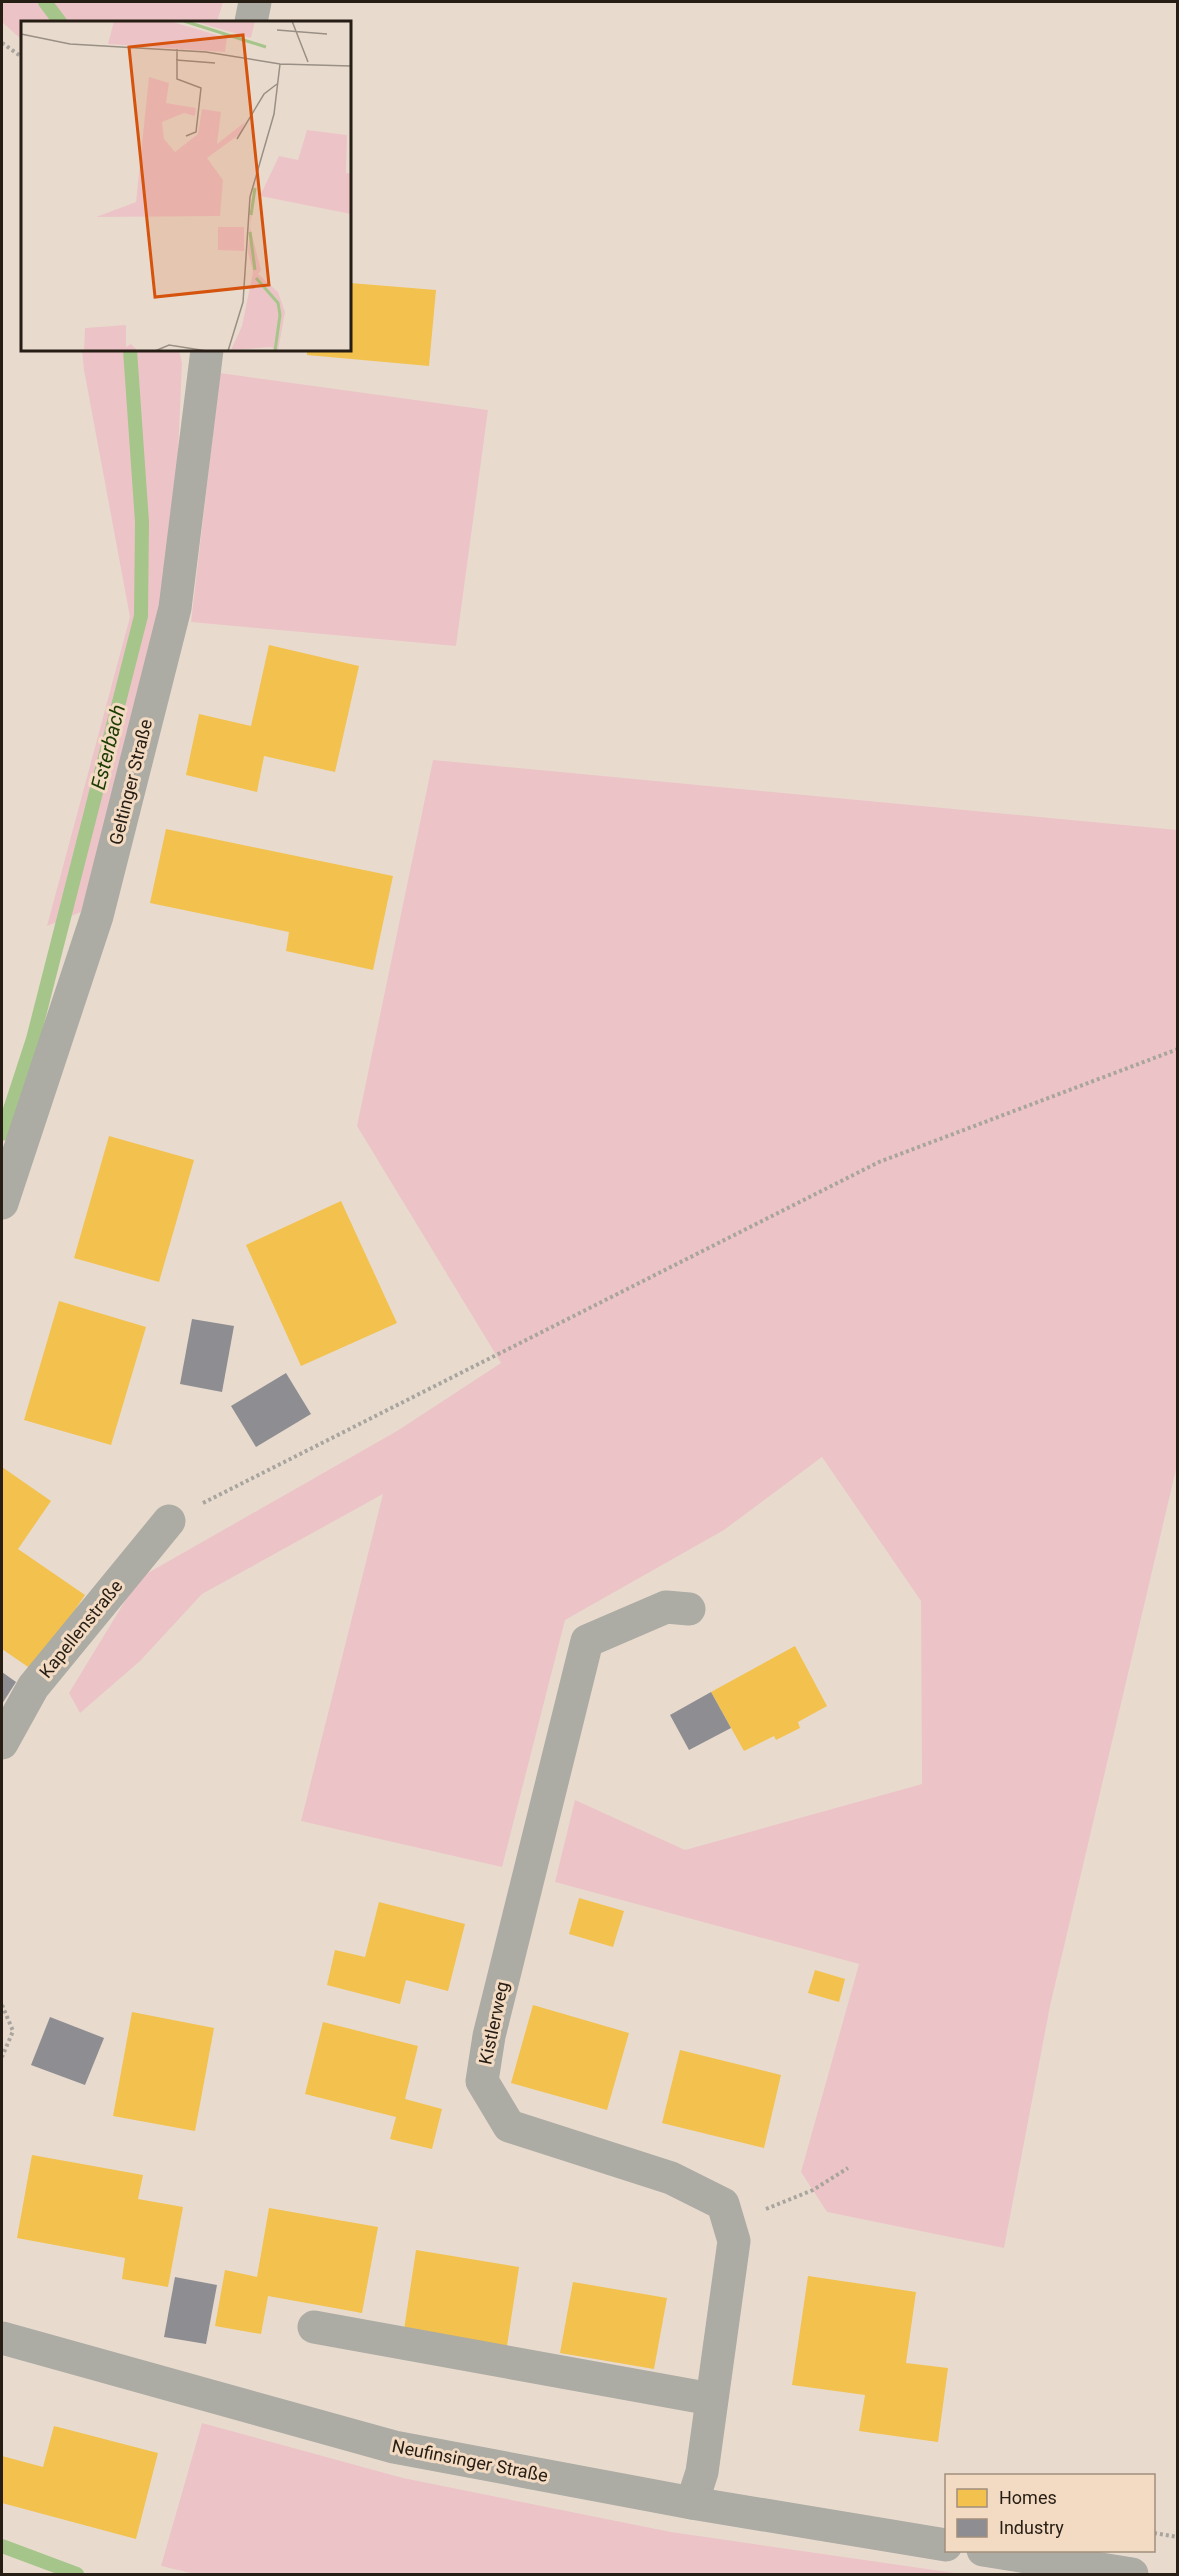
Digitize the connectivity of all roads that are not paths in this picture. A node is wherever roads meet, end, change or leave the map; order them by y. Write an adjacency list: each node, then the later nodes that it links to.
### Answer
1 (255, 2): 2 (street)
2 (251, 21)
3 (207, 351): 4 (street, Geltinger Straße)
4 (2, 1203)
5 (169, 1521): 7 (street, Kapellenstraße)
6 (689, 1609): 10 (street, Kistlerweg)
7 (2, 1743)
8 (314, 2327): 10 (street)
9 (2, 2338): 11 (street, Neufinsinger Straße)
10 (711, 2399): 11 (street, Kistlerweg)
11 (692, 2503): 12 (street, Neufinsinger Straße)
12 (945, 2545)
13 (995, 2552): 14 (street)
14 (1132, 2574)

